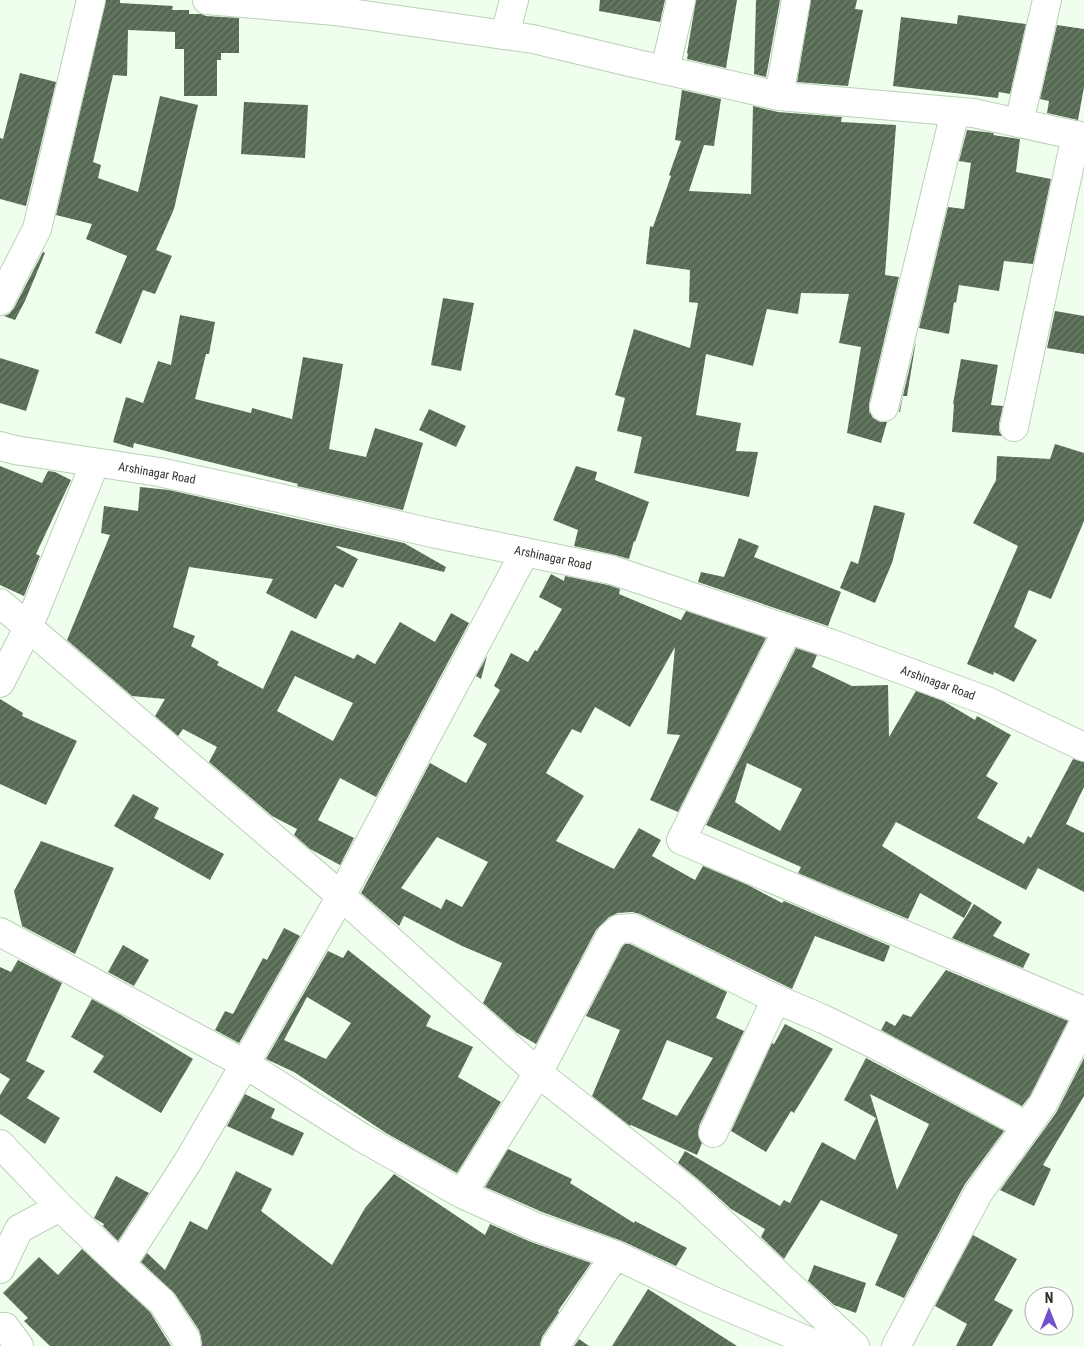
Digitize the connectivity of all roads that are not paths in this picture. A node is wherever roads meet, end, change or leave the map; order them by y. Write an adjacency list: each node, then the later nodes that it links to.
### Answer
1 (91, 0): 14 (street)
2 (207, 0): 7 (street)
3 (514, 0): 8 (street)
4 (681, 0): 9 (street)
5 (796, 0): 10 (street)
6 (1047, 0): 12 (street)
7 (330, 5): 8 (street)
8 (504, 35): 9 (street)
9 (665, 70): 10 (street)
10 (778, 96): 11 (street)
11 (955, 112): 12 (street); 15 (street)
12 (1019, 123): 13 (street)
13 (1080, 136): 16 (street)
14 (0, 301)
15 (884, 408)
16 (1014, 427)
17 (0, 446): 18 (street, Arshinagar Road)
18 (95, 463): 19 (street, Arshinagar Road); 21 (street)
19 (525, 552): 22 (street, Arshinagar Road); 25 (street)
20 (0, 603): 21 (street)
21 (28, 628): 23 (street); 25 (street)
22 (788, 629): 24 (street, Arshinagar Road); 28 (street)
23 (0, 683)
24 (1084, 747)
25 (341, 896): 30 (street); 31 (street)
26 (0, 932): 30 (street)
27 (776, 999): 31 (street); 32 (street); 33 (street)
28 (1084, 1012)
29 (1084, 1023): 32 (street)
30 (245, 1064): 35 (street); 38 (street)
31 (538, 1073): 35 (street); 43 (street)
32 (1026, 1126): 44 (street)
33 (712, 1134)
34 (0, 1144): 36 (street)
35 (462, 1194): 37 (street)
36 (60, 1207): 38 (street); 39 (street)
37 (615, 1255): 41 (street); 42 (street)
38 (121, 1265): 40 (street)
39 (0, 1270)
40 (187, 1346)
41 (554, 1346)
42 (820, 1346)
43 (855, 1346)
44 (896, 1346)

